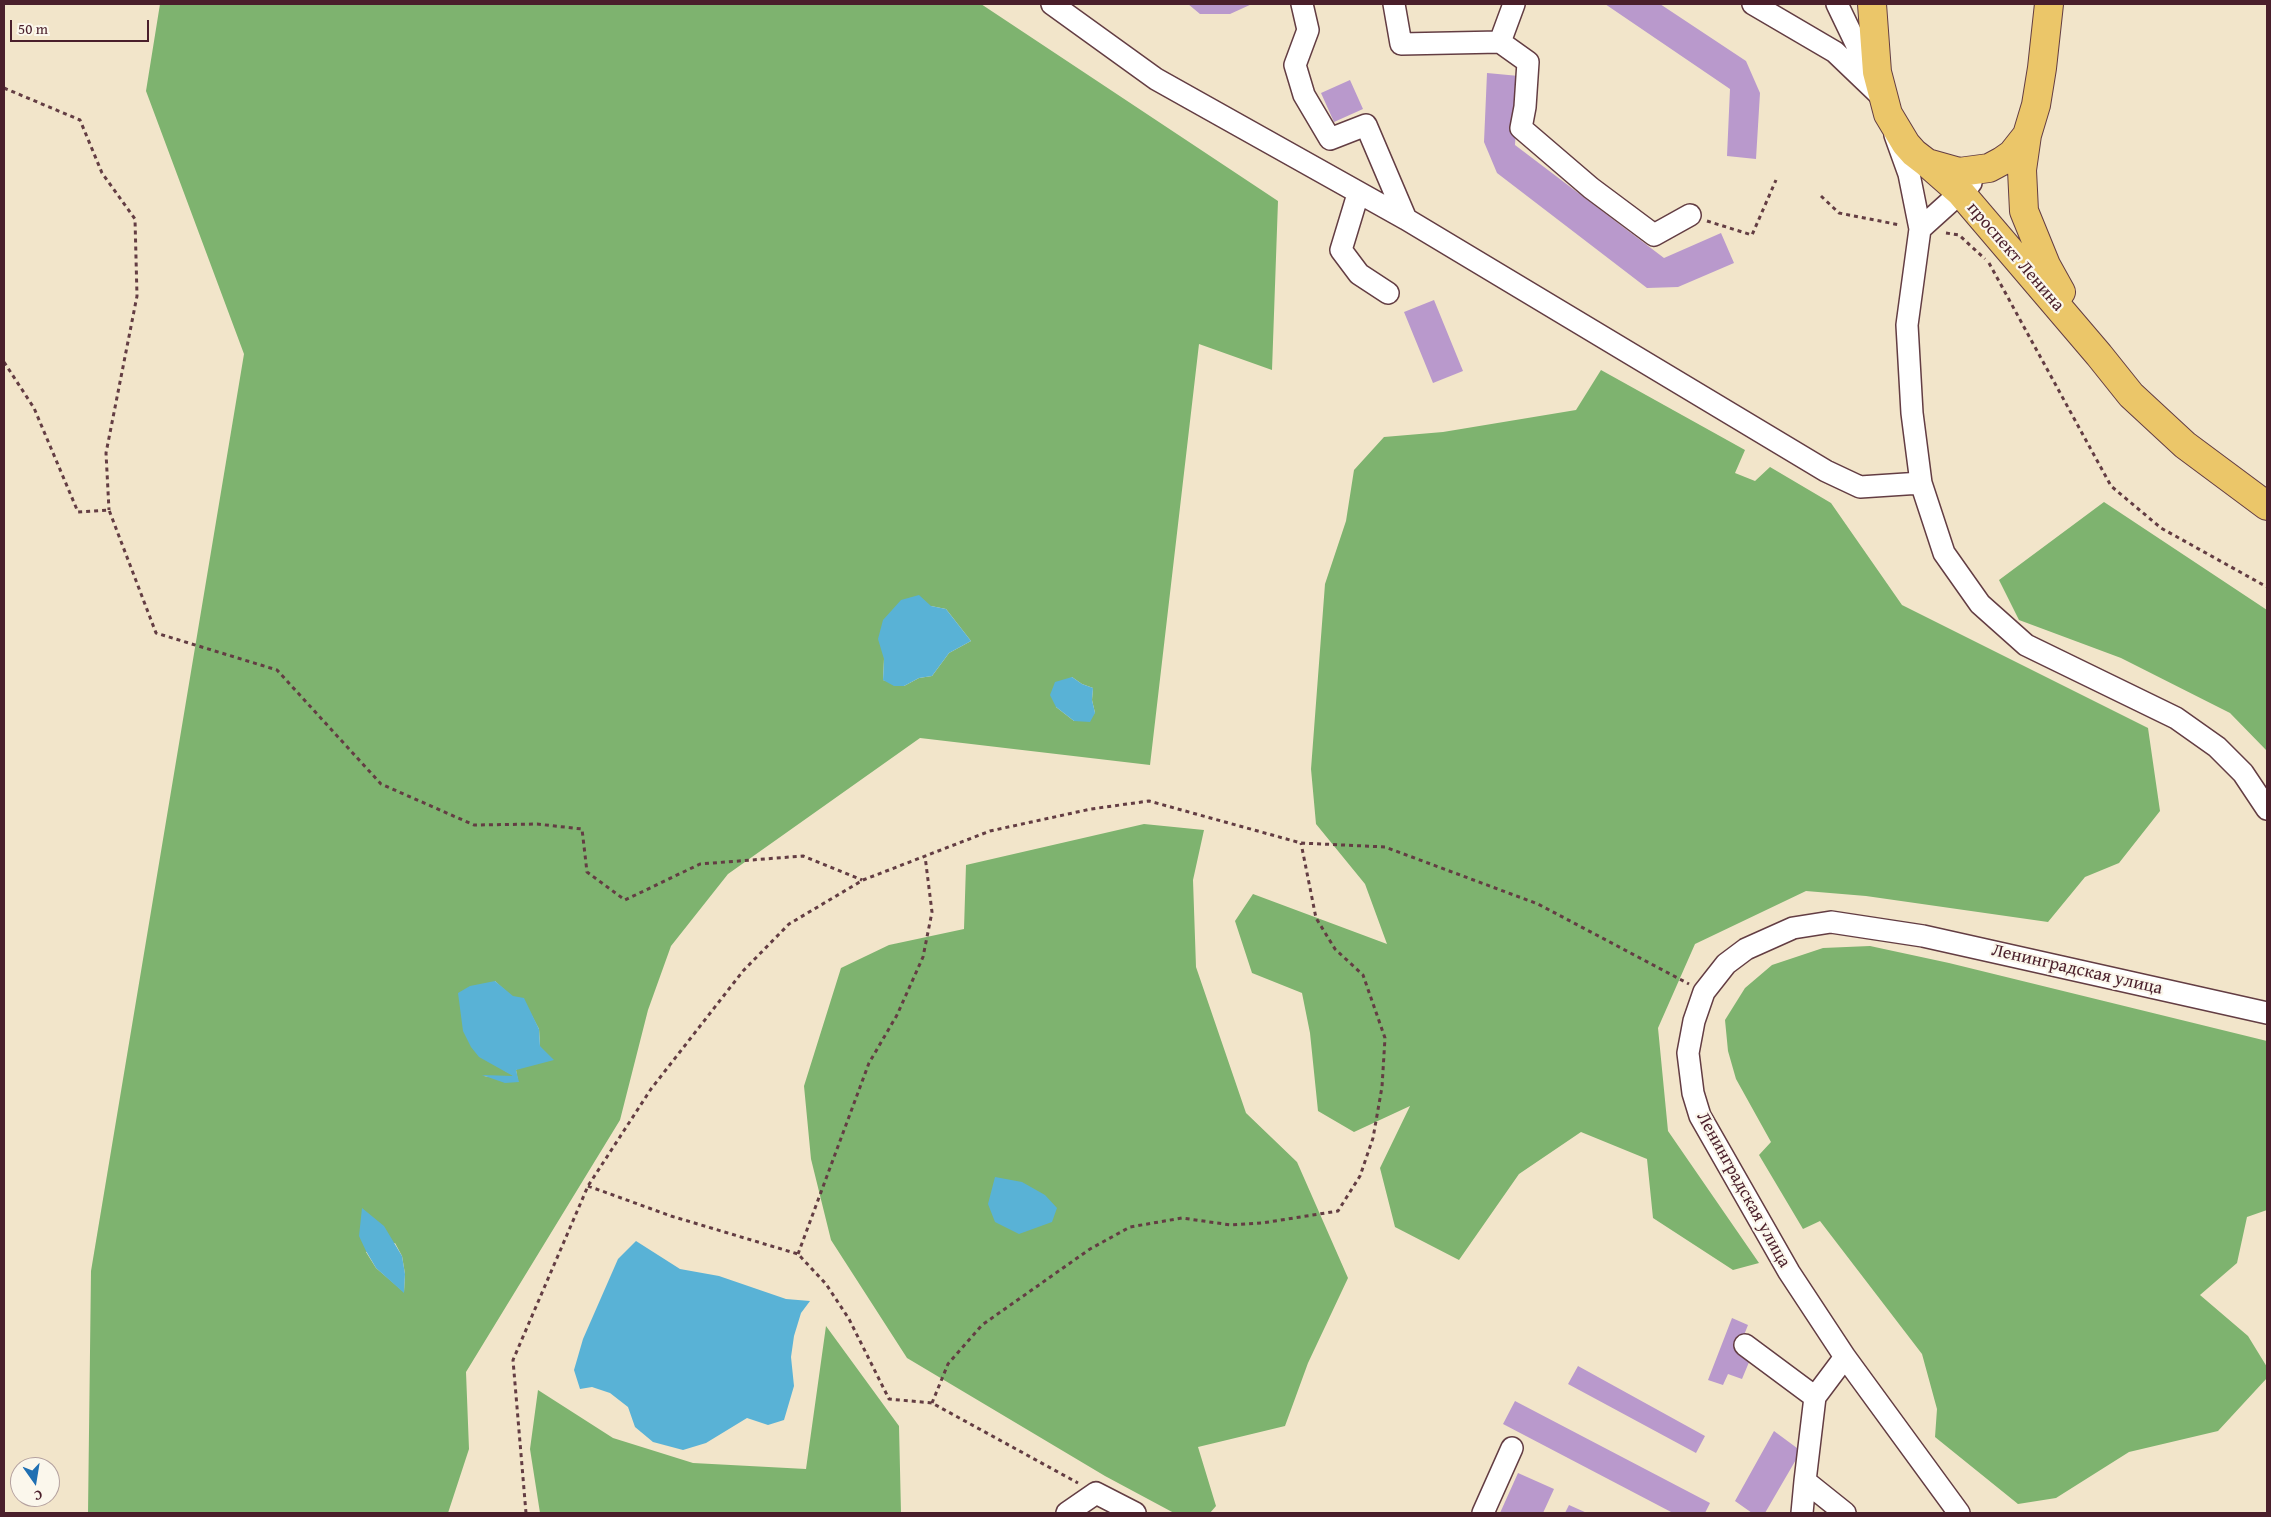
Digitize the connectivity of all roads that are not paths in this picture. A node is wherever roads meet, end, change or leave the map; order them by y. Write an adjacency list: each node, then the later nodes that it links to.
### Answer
1 (1052, 4): 16 (street)
2 (1302, 4): 18 (street)
3 (1394, 4): 10 (street)
4 (1514, 4): 10 (street)
5 (1753, 4): 9 (street)
6 (1837, 4): 9 (street)
7 (1852, 4): 9 (street)
8 (2049, 4): 12 (main road, проспект Ленина)
9 (1859, 30): 11 (main road); 11 (street)
10 (1500, 42): 17 (street)
11 (1885, 105): 13 (main road, проспект Ленина); 19 (street)
12 (2028, 134): 14 (main road); 21 (main road, проспект Ленина)
13 (1927, 163): 14 (main road); 15 (main road, проспект Ленина)
14 (1989, 168): 15 (street)
15 (1960, 192): 19 (street); 21 (main road, проспект Ленина)
16 (1358, 194): 18 (street); 20 (street)
17 (1690, 215)
18 (1406, 219): 22 (street)
19 (1910, 227): 22 (street)
20 (1388, 293)
21 (2099, 355): 23 (main road, проспект Ленина)
22 (1921, 484): 24 (street)
23 (2267, 506)
24 (2267, 808)
25 (2267, 1013): 27 (street, Ленинградская улица)
26 (1745, 1345): 28 (street)
27 (1845, 1357): 28 (street); 36 (street, Ленинградская улица)
28 (1815, 1397): 30 (street)
29 (1512, 1448): 33 (street)
30 (1805, 1481): 34 (street); 35 (street)
31 (1067, 1513): 32 (street)
32 (1135, 1513)
33 (1483, 1513)
34 (1802, 1513)
35 (1846, 1513)
36 (1960, 1513)

